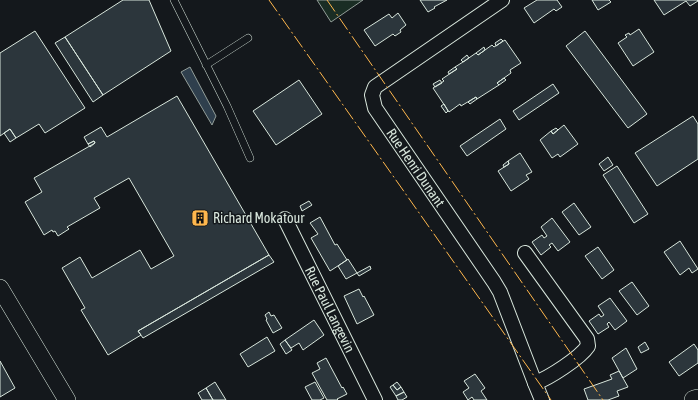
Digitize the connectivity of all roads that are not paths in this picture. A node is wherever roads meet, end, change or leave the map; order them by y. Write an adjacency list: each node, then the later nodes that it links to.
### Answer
1 (174, 0): 4 (lane)
2 (502, 0): 9 (street, Rue Henri Dunant)
3 (248, 38): 4 (lane)
4 (206, 65): 5 (lane)
5 (250, 158)
6 (285, 219): 12 (street, Rue Paul Langevin)
7 (525, 253): 9 (street)
8 (0, 288): 11 (street)
9 (535, 383): 13 (street, Rue Henri Dunant)
10 (698, 399): 14 (main road)
11 (67, 400)
12 (375, 400)
13 (542, 400)
14 (694, 400)

